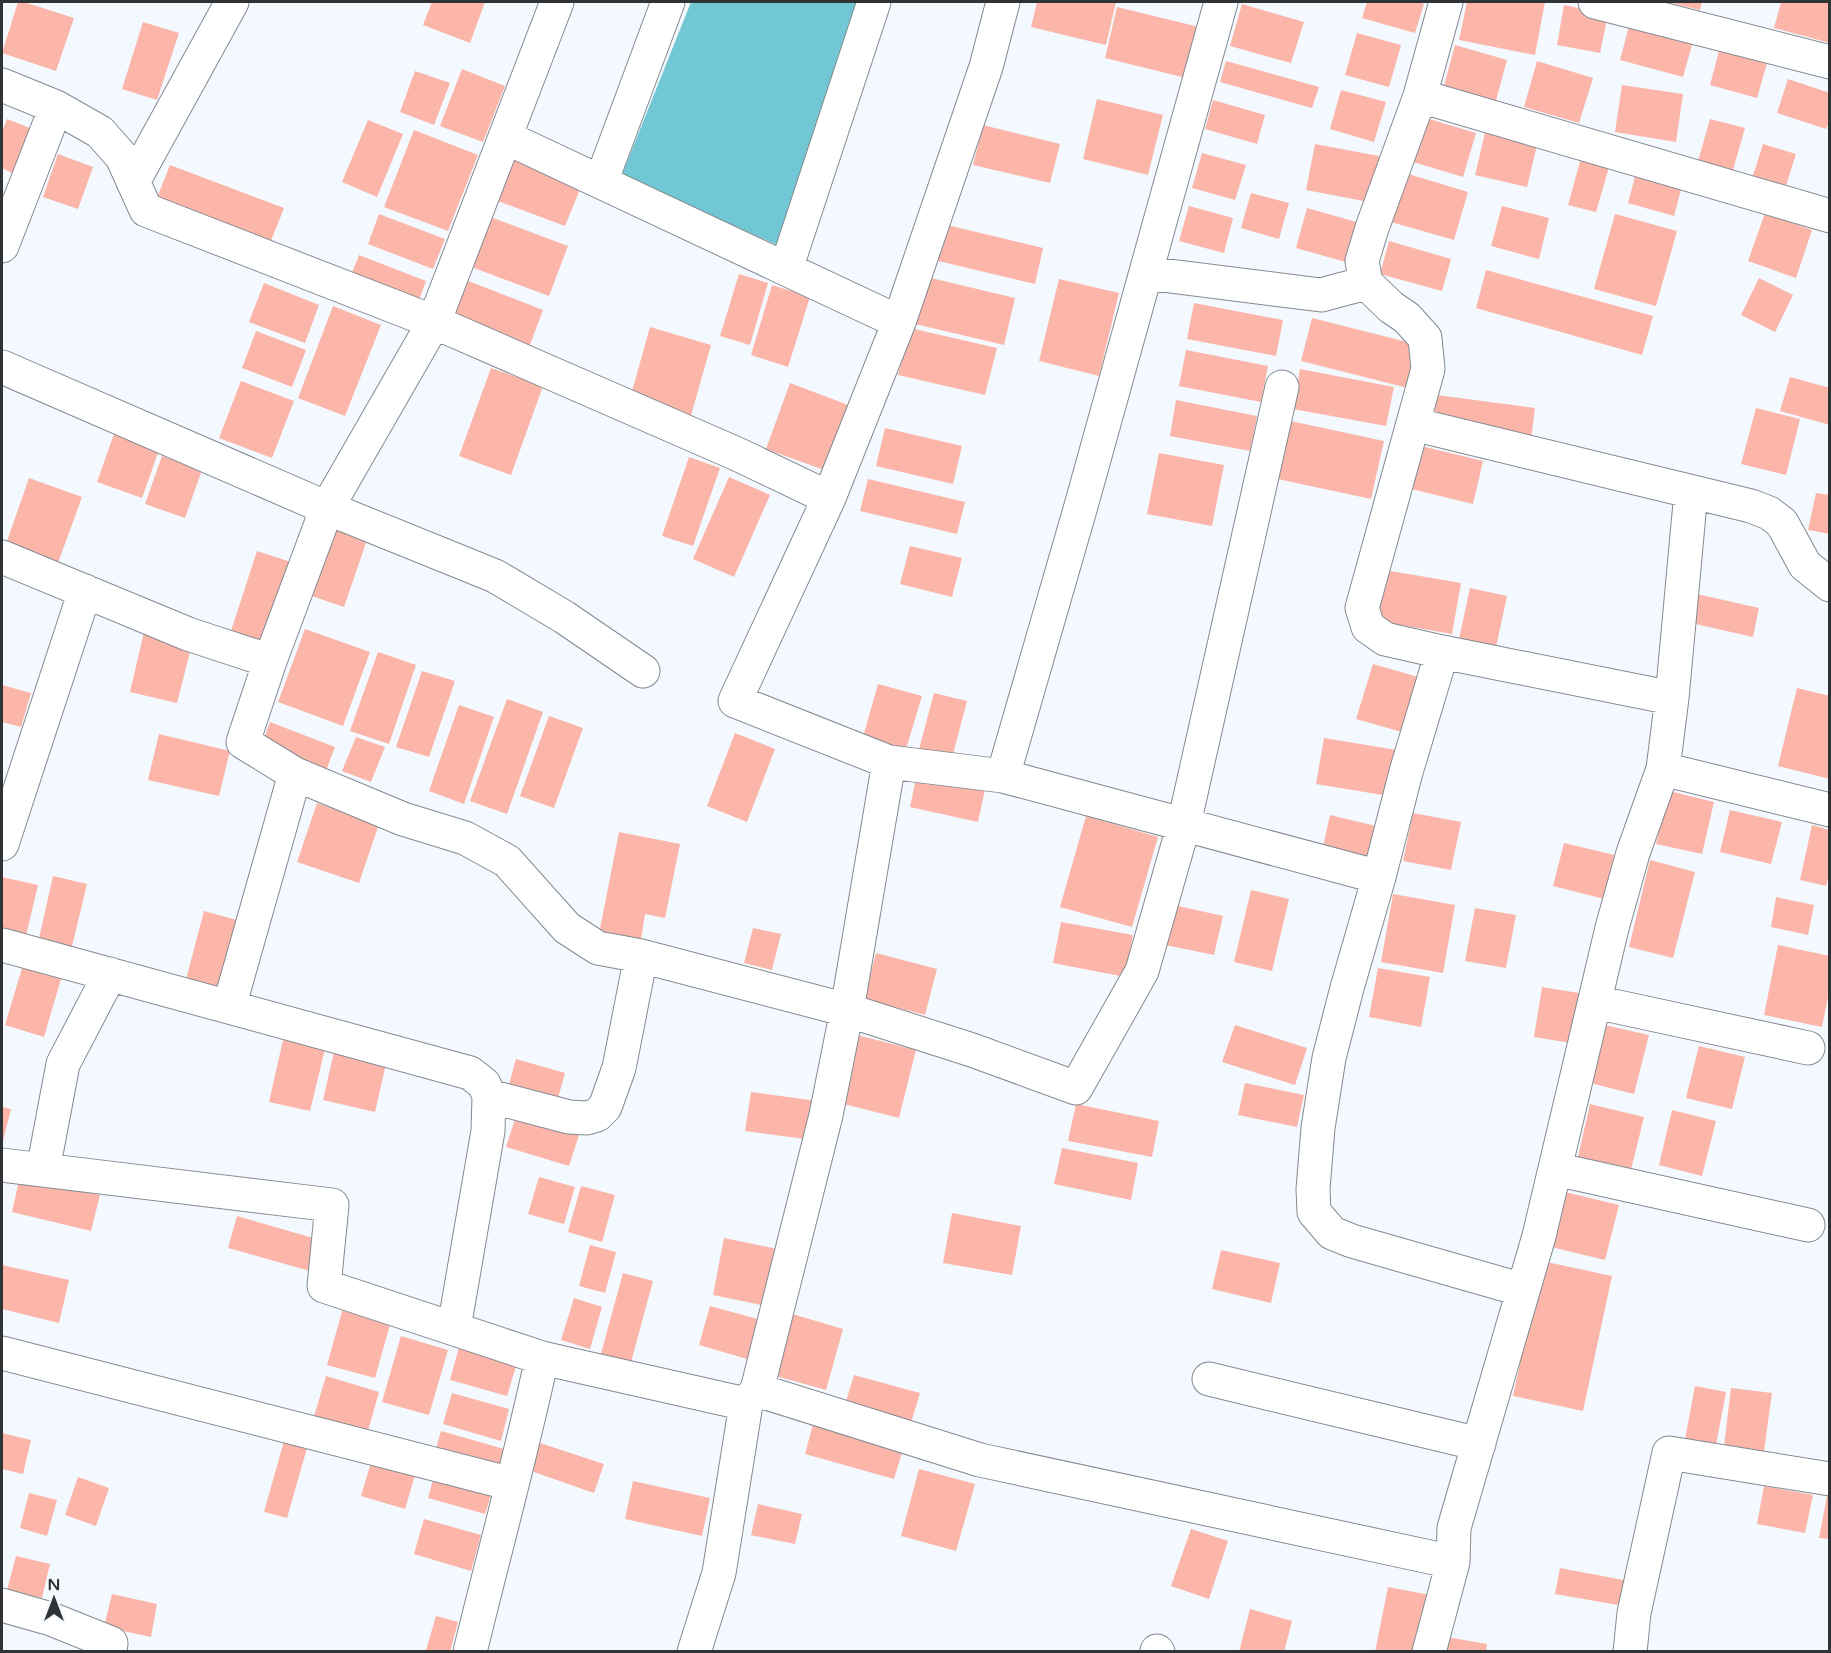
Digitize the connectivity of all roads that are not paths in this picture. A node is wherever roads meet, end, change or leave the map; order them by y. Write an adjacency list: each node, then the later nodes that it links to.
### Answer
1 (232, 2): 14 (street)
2 (557, 2): 13 (street)
3 (668, 2): 15 (street)
4 (874, 2): 18 (street)
5 (1003, 2): 22 (street)
6 (1221, 2): 19 (street)
7 (1446, 2): 11 (street)
8 (1595, 2): 9 (street)
9 (1830, 62)
10 (2, 85): 12 (street)
11 (1420, 96): 16 (street); 20 (street)
12 (56, 107): 14 (street); 17 (street)
13 (505, 136): 15 (street); 21 (street)
14 (133, 182): 21 (street)
15 (601, 182): 18 (street)
16 (1830, 216)
17 (2, 246)
18 (786, 269): 22 (street)
19 (1146, 273): 20 (street); 39 (street)
20 (1366, 283): 25 (street)
21 (434, 322): 27 (street); 28 (street)
22 (899, 322): 27 (street)
23 (2, 367): 28 (street)
24 (1282, 387): 41 (street)
25 (1413, 424): 26 (street); 32 (street)
26 (1691, 492): 30 (street); 35 (street)
27 (829, 498): 36 (street)
28 (327, 508): 33 (street); 34 (street)
29 (2, 557): 31 (street)
30 (1830, 585)
31 (85, 591): 33 (street); 42 (street)
32 (1442, 652): 35 (street); 43 (street)
33 (270, 661): 38 (street)
34 (643, 671)
35 (1672, 698): 37 (street)
36 (889, 762): 39 (street); 49 (street)
37 (1663, 769): 40 (street); 47 (street)
38 (295, 774): 45 (street); 48 (street)
39 (1003, 776): 41 (street)
40 (1830, 810)
41 (1184, 824): 43 (street); 49 (street)
42 (2, 844)
43 (1379, 877): 56 (street)
44 (2, 945): 46 (street)
45 (641, 956): 49 (street); 51 (street)
46 (110, 974): 48 (street); 54 (street)
47 (1595, 1002): 50 (street); 53 (street)
48 (229, 1007): 51 (street)
49 (847, 1010): 61 (street)
50 (1808, 1048)
51 (489, 1096): 57 (street)
52 (2, 1168): 54 (street)
53 (1555, 1169): 55 (street); 56 (street)
54 (43, 1170): 57 (street)
55 (1808, 1225)
56 (1523, 1290): 62 (street)
57 (454, 1328): 59 (street)
58 (2, 1353): 64 (street)
59 (542, 1358): 61 (street); 64 (street)
60 (1209, 1379): 62 (street)
61 (752, 1397): 65 (street); 69 (street)
62 (1479, 1444): 65 (street)
63 (1830, 1479): 71 (street)
64 (512, 1484): 68 (street)
65 (1453, 1562): 70 (street)
66 (2, 1605): 67 (street)
67 (110, 1652)
68 (470, 1652)
69 (694, 1652)
70 (1429, 1652)
71 (1630, 1652)

